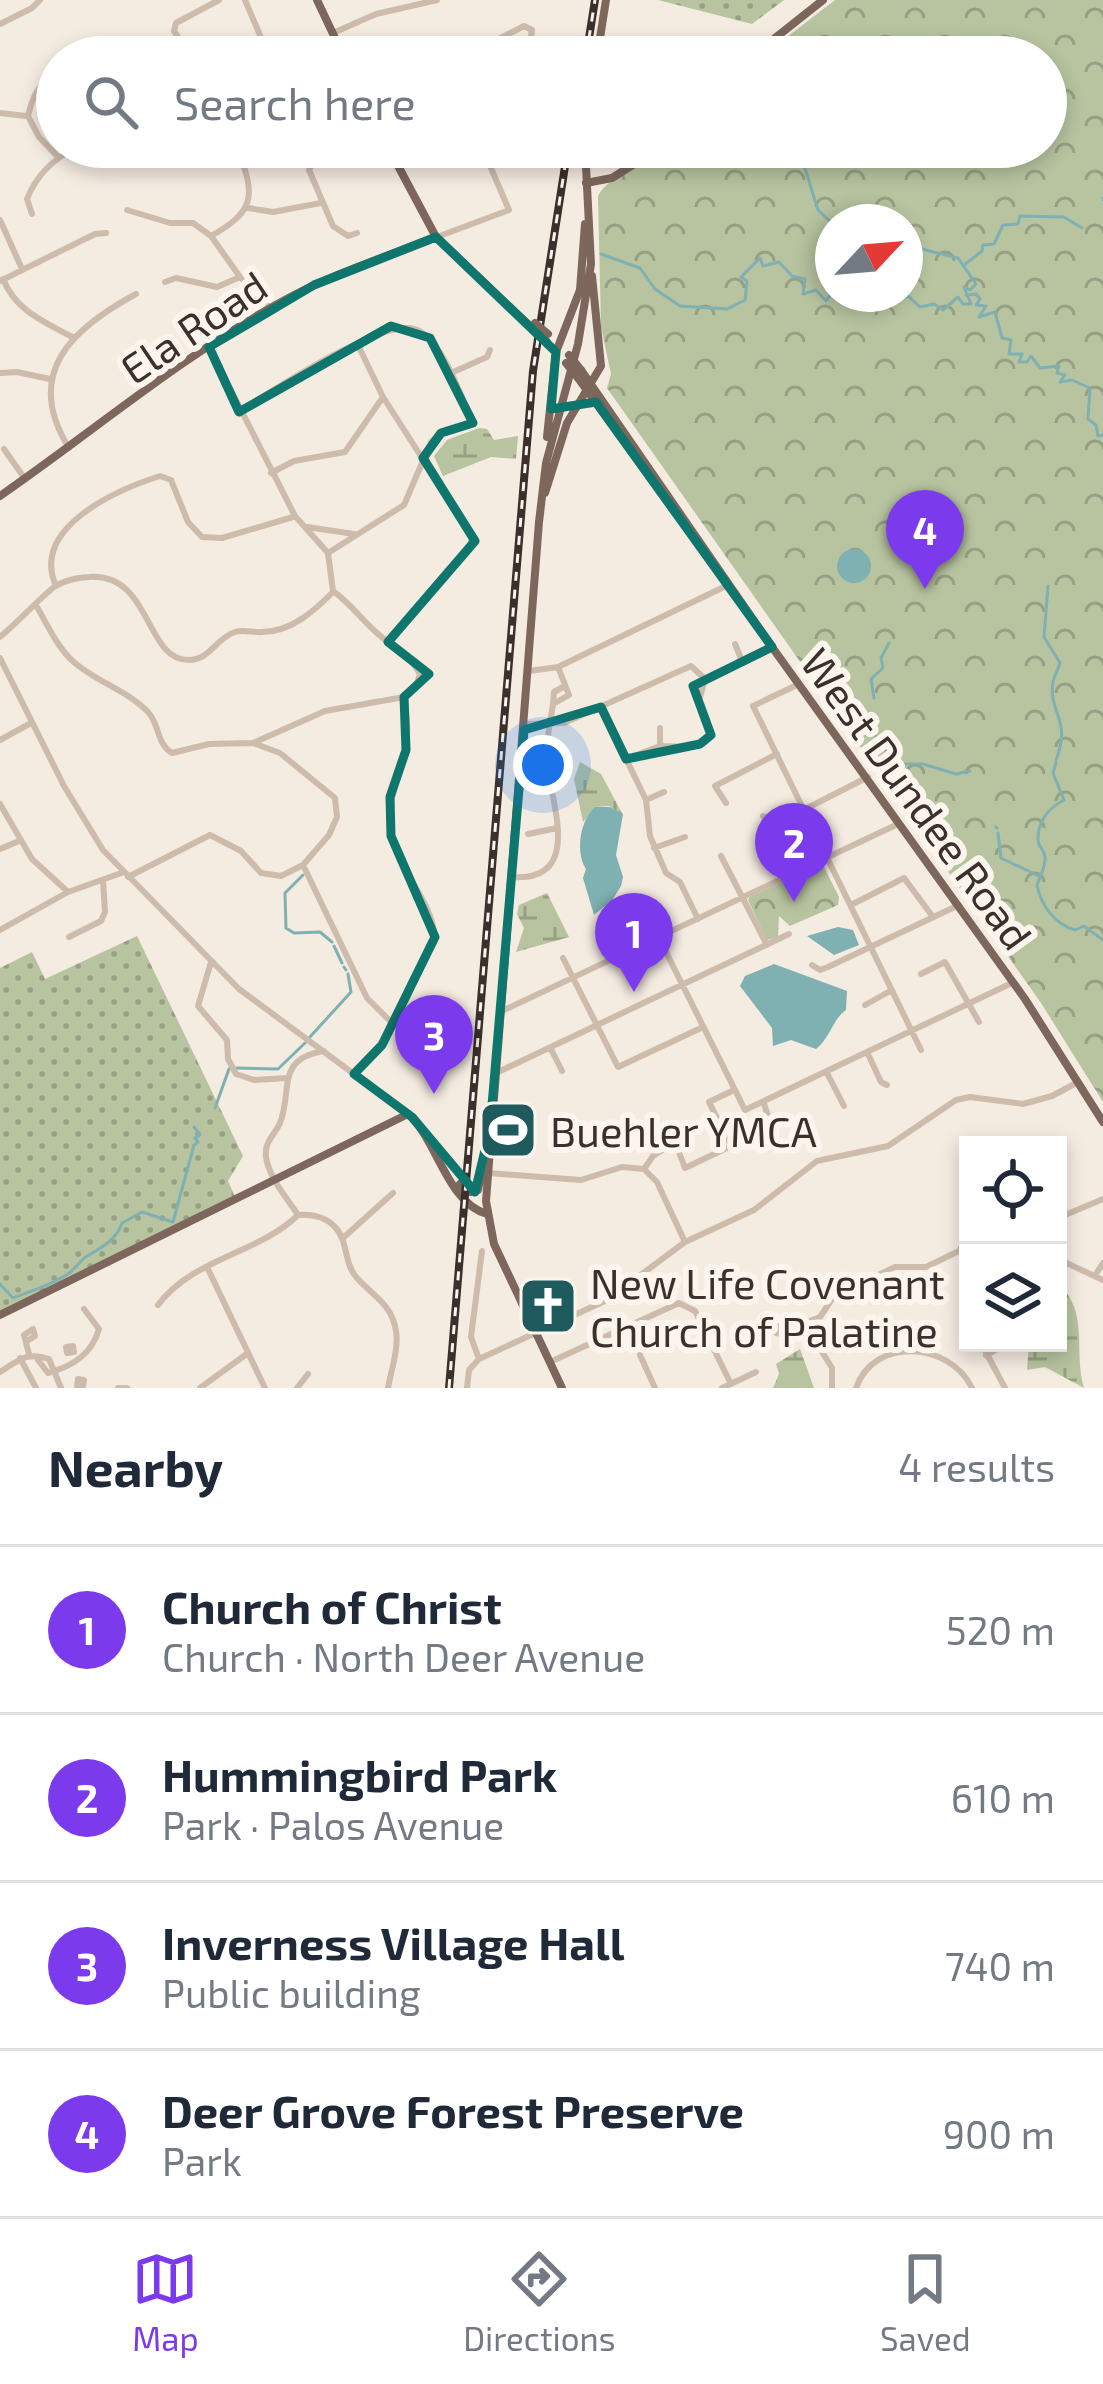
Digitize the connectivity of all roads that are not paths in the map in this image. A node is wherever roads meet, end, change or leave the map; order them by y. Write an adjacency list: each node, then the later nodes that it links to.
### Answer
1 (40, 0): 8 (street)
2 (220, 0): 10 (street)
3 (245, 0): 11 (street)
4 (317, 0): 9 (main road)
5 (437, 0): 9 (street)
6 (823, 0): 16 (main road)
7 (606, 2): 15 (main road)
8 (0, 24)
9 (333, 33): 12 (main road)
10 (177, 36)
11 (260, 36)
12 (334, 36)
13 (507, 36): 14 (street)
14 (531, 36)
15 (601, 36)
16 (778, 36)
17 (36, 93): 19 (street)
18 (0, 113): 19 (street)
19 (28, 116): 20 (street)
20 (36, 131)
21 (48, 168): 33 (street)
22 (241, 168): 31 (street)
23 (310, 168): 30 (street)
24 (399, 168): 38 (main road, West Dundee Road)
25 (491, 168): 38 (street)
26 (586, 168): 28 (main road)
27 (628, 168): 28 (main road)
28 (586, 184): 29 (main road)
29 (587, 198): 39 (main road); 46 (main road)
30 (322, 203): 31 (street); 36 (street)
31 (248, 208): 37 (street)
32 (127, 210): 37 (street)
33 (32, 214)
34 (0, 220): 40 (street)
35 (106, 233): 40 (street)
36 (357, 233)
37 (211, 236): 41 (street)
38 (436, 237): 45 (main road, Ela Road); 48 (main road, West Dundee Road, bridge)
39 (591, 264): 55 (main road); 57 (main road)
40 (22, 269): 42 (street)
41 (240, 277): 43 (street); 45 (street)
42 (2, 280): 47 (street)
43 (165, 282)
44 (136, 294): 47 (street)
45 (270, 308): 50 (main road, Ela Road)
46 (568, 326): 48 (main road); 51 (main road)
47 (72, 337): 56 (street)
48 (548, 338): 51 (main road, West Dundee Road)
49 (358, 345): 54 (street); 58 (street); 61 (street)
50 (208, 346): 61 (street); 62 (main road, Ela Road)
51 (558, 349): 55 (main road, West Dundee Road, bridge); 65 (main road)
52 (490, 350): 54 (street)
53 (0, 373): 56 (street)
54 (451, 373): 64 (street)
55 (576, 374): 57 (main road, West Dundee Road); 65 (main road)
56 (50, 380): 62 (street)
57 (590, 387): 59 (main road, West Dundee Road); 60 (main road); 70 (main road, West Dundee Road)
58 (383, 397): 64 (street); 66 (street)
59 (596, 402): 60 (main road); 70 (main road, West Dundee Road)
60 (576, 406): 69 (main road)
61 (239, 412): 66 (street)
62 (69, 448): 67 (main road, Ela Road)
63 (4, 449): 67 (street)
64 (423, 458): 73 (street); 80 (street)
65 (546, 463): 69 (main road)
66 (271, 473): 71 (street)
67 (25, 479): 68 (main road, Ela Road)
68 (0, 496)
69 (542, 500): 86 (main road)
70 (679, 513): 75 (main road, West Dundee Road)
71 (295, 516): 72 (street); 76 (street)
72 (304, 526): 73 (street); 74 (street)
73 (356, 535): 74 (street)
74 (328, 553): 77 (street)
75 (728, 585): 82 (main road, West Dundee Road); 85 (street)
76 (56, 586): 77 (street); 78 (street)
77 (333, 591): 80 (street)
78 (37, 607): 79 (street); 96 (street)
79 (0, 637)
80 (388, 642): 89 (street)
81 (735, 644): 84 (street)
82 (772, 647): 84 (street); 88 (main road, West Dundee Road)
83 (0, 658): 91 (street)
84 (742, 661): 87 (street)
85 (558, 667): 86 (street); 93 (street)
86 (529, 671): 92 (main road)
87 (705, 680): 90 (street); 97 (street)
88 (799, 684): 98 (street); 100 (main road, West Dundee Road)
89 (404, 697): 96 (street); 144 (street)
90 (601, 706): 93 (street); 99 (street)
91 (31, 723): 95 (street); 117 (street)
92 (524, 724): 93 (street); 118 (main road)
93 (550, 725): 108 (street)
94 (660, 728): 97 (street)
95 (0, 740)
96 (254, 743): 116 (street)
97 (660, 746): 99 (street)
98 (777, 754): 103 (street); 105 (street)
99 (626, 759): 102 (street)
100 (868, 777): 105 (street); 107 (main road, West Dundee Road)
101 (664, 792): 102 (street)
102 (646, 800): 112 (street)
103 (726, 803)
104 (0, 804): 111 (street)
105 (805, 810): 106 (street); 115 (street)
106 (763, 816)
107 (901, 822): 115 (street); 123 (main road, West Dundee Road)
108 (557, 828): 109 (street); 118 (street)
109 (528, 834)
110 (685, 837): 112 (street)
111 (20, 841): 113 (street); 120 (street)
112 (655, 848): 126 (street)
113 (0, 849)
114 (722, 856): 121 (street)
115 (827, 857): 121 (street); 122 (street)
116 (303, 865): 117 (street); 144 (street)
117 (126, 875): 119 (street); 134 (street)
118 (510, 877): 143 (main road)
119 (103, 881): 120 (street); 129 (street)
120 (68, 892): 127 (street)
121 (743, 898): 126 (street); 131 (street)
122 (850, 905): 125 (street); 132 (street)
123 (958, 905): 125 (street); 138 (main road, West Dundee Road)
124 (645, 910): 130 (street)
125 (933, 917): 132 (street)
126 (698, 919): 130 (street)
127 (0, 929)
128 (790, 934): 131 (street)
129 (69, 937)
130 (658, 939): 137 (street); 139 (street)
131 (767, 945): 139 (street)
132 (871, 947): 135 (street); 140 (street)
133 (563, 958): 137 (street)
134 (211, 962): 149 (street); 159 (street)
135 (812, 965)
136 (921, 974): 142 (street)
137 (574, 979): 143 (street); 146 (street)
138 (1014, 982): 142 (street); 160 (main road, West Dundee Road)
139 (682, 987): 146 (street); 147 (street)
140 (892, 991): 141 (street); 148 (street)
141 (865, 1004)
142 (966, 1006): 145 (street); 148 (street)
143 (500, 1012): 156 (main road)
144 (391, 1022): 158 (street)
145 (979, 1022)
146 (596, 1027): 147 (street); 150 (street)
147 (701, 1028): 162 (street)
148 (912, 1034): 151 (street); 154 (street)
149 (314, 1044): 152 (street); 153 (street)
150 (551, 1049): 155 (street); 156 (street)
151 (921, 1050)
152 (325, 1052): 153 (street); 158 (street)
153 (310, 1054): 159 (street)
154 (868, 1054): 157 (street); 161 (street)
155 (562, 1071)
156 (496, 1072): 168 (main road)
157 (827, 1073): 163 (street); 164 (street)
158 (354, 1074): 165 (street)
159 (287, 1078): 172 (street)
160 (1078, 1082): 166 (main road, West Dundee Road); 180 (street)
161 (887, 1085)
162 (732, 1091): 163 (street); 170 (street)
163 (764, 1104): 167 (street)
164 (844, 1106)
165 (408, 1114): 169 (main road); 172 (main road)
166 (1103, 1122)
167 (771, 1125)
168 (490, 1129): 171 (main road); 173 (main road)
169 (435, 1150): 173 (main road); 176 (main road)
170 (644, 1168): 171 (street); 180 (street)
171 (488, 1173): 176 (main road)
172 (275, 1180): 178 (street); 189 (main road)
173 (460, 1184): 176 (main road)
174 (394, 1192): 179 (street)
175 (1103, 1199): 177 (street)
176 (487, 1214): 191 (main road)
177 (1067, 1214)
178 (298, 1215): 179 (street); 185 (street)
179 (343, 1238): 218 (street)
180 (685, 1241): 191 (street)
181 (963, 1244): 190 (street)
182 (482, 1251): 203 (street)
183 (1067, 1262): 186 (street)
184 (1103, 1263): 186 (street)
185 (207, 1266): 187 (street); 198 (street)
186 (1100, 1277)
187 (158, 1305)
188 (84, 1309): 193 (street)
189 (0, 1315)
190 (784, 1331)
191 (536, 1334): 203 (street); 205 (main road)
192 (27, 1341): 199 (street)
193 (94, 1345): 195 (street); 206 (street)
194 (819, 1347): 223 (street)
195 (104, 1349)
196 (984, 1352): 201 (street)
197 (992, 1352): 201 (street)
198 (248, 1353): 215 (street); 216 (street)
199 (29, 1354): 202 (street); 208 (street)
200 (640, 1355): 221 (street)
201 (986, 1355): 226 (street)
202 (20, 1358): 207 (street); 213 (street)
203 (478, 1359): 219 (street)
204 (38, 1360): 208 (street)
205 (550, 1363): 212 (street); 220 (main road)
206 (68, 1366): 208 (street); 211 (street)
207 (0, 1371)
208 (52, 1372): 213 (street); 214 (street)
209 (756, 1372): 212 (street)
210 (308, 1374): 217 (street)
211 (76, 1382)
212 (731, 1384): 222 (street)
213 (36, 1385)
214 (61, 1388)
215 (200, 1388)
216 (265, 1388)
217 (297, 1388)
218 (388, 1388)
219 (467, 1388)
220 (562, 1388)
221 (655, 1388)
222 (722, 1388)
223 (832, 1388)
224 (856, 1388): 225 (street)
225 (972, 1388)
226 (1005, 1388)

